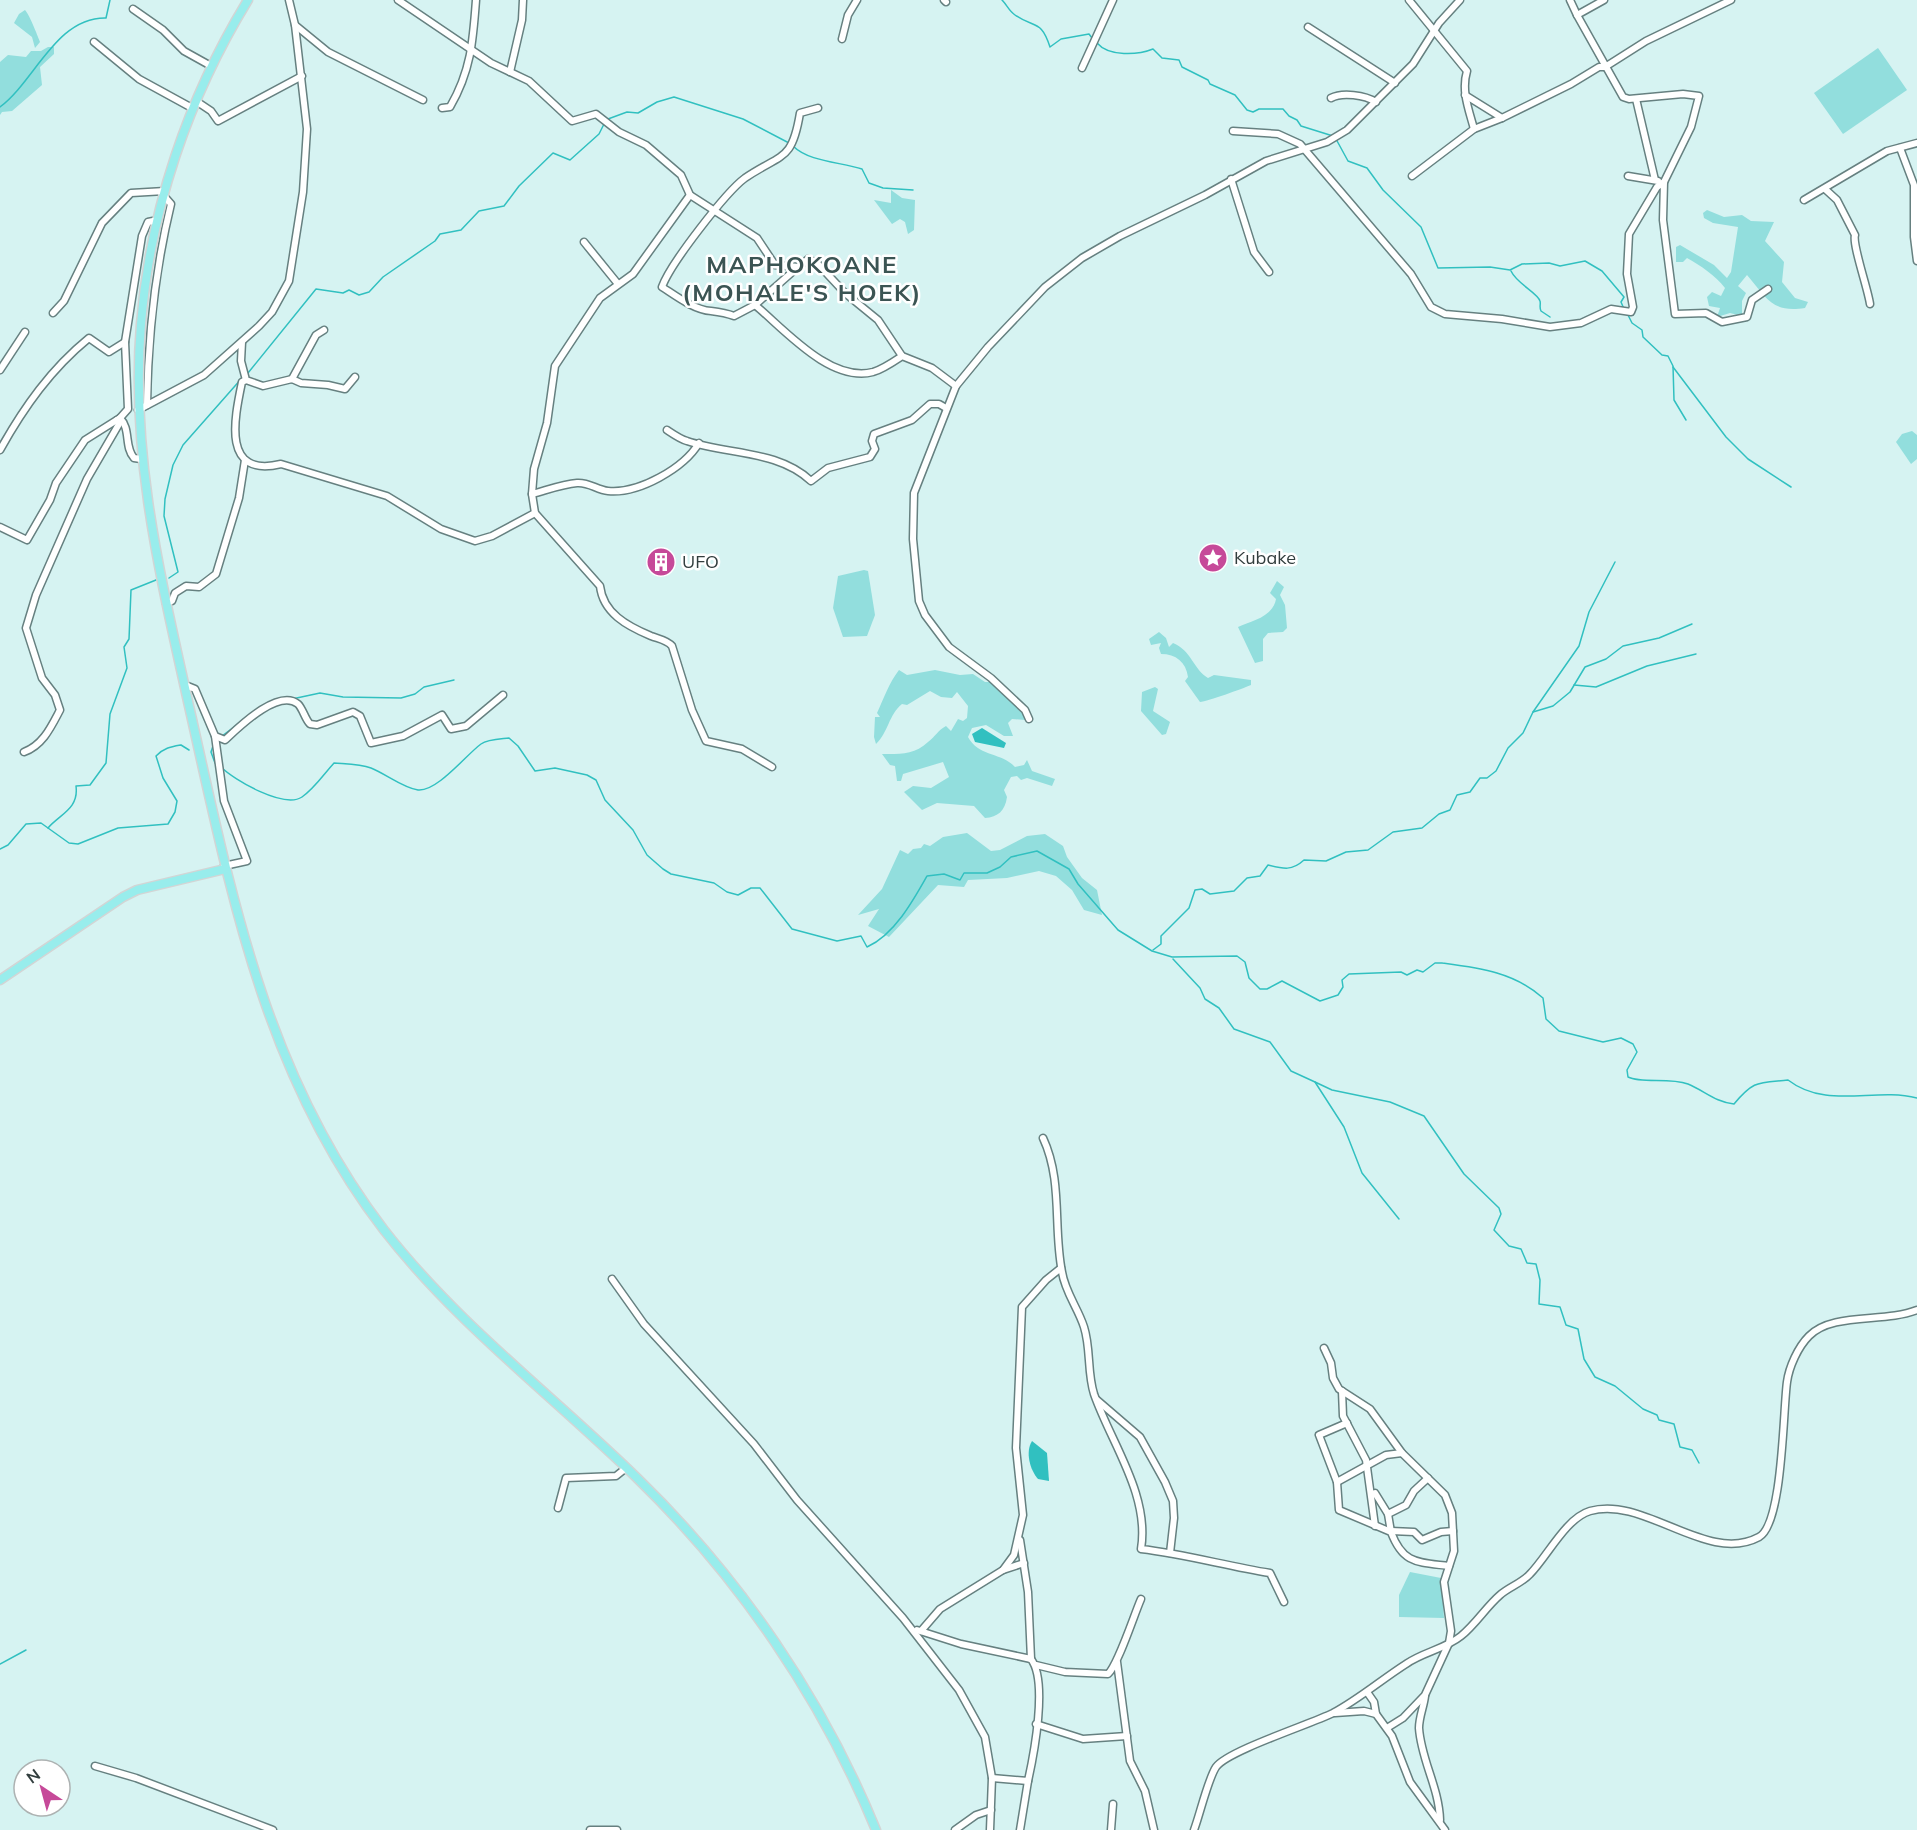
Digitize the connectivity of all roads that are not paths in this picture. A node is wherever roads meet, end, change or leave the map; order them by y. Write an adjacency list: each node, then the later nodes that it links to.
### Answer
1 (248, 0): 21 (main road)
2 (289, 0): 15 (street)
3 (398, 0): 20 (street)
4 (476, 0): 20 (street)
5 (523, 0): 24 (street)
6 (857, 0): 18 (street)
7 (1113, 0): 23 (street)
8 (1409, 0): 17 (street)
9 (1460, 0): 17 (street)
10 (1570, 0): 14 (street)
11 (1604, 0): 14 (street)
12 (1731, 0): 22 (street)
13 (133, 9): 21 (street)
14 (1577, 15): 22 (street)
15 (295, 26): 25 (street); 30 (street)
16 (1308, 27): 26 (street)
17 (1435, 30): 26 (street); 27 (street)
18 (842, 39)
19 (93, 42): 32 (street)
20 (473, 50): 24 (street); 33 (street)
21 (211, 66): 32 (main road)
22 (1605, 67): 29 (street); 35 (street)
23 (1082, 68)
24 (510, 72): 48 (street)
25 (302, 76): 32 (street); 64 (street)
26 (1395, 83): 31 (street)
27 (1465, 96): 35 (street); 36 (street)
28 (1331, 98): 31 (street)
29 (1636, 99): 44 (street); 45 (street)
30 (423, 100)
31 (1376, 102): 39 (street)
32 (194, 104): 47 (main road)
33 (442, 108)
34 (818, 108): 50 (street)
35 (1502, 118): 36 (street)
36 (1474, 129): 41 (street)
37 (1233, 131): 39 (street)
38 (1917, 143): 40 (street)
39 (1305, 148): 43 (street); 45 (street)
40 (1900, 148): 46 (street); 53 (street)
41 (1412, 176)
42 (1628, 176): 44 (street)
43 (1231, 179): 55 (street); 70 (street)
44 (1655, 180): 45 (street)
45 (1664, 182): 57 (street)
46 (1825, 189): 49 (street); 58 (street)
47 (164, 193): 51 (main road); 60 (street); 71 (street)
48 (690, 195): 50 (street); 56 (street)
49 (1804, 200)
50 (715, 211): 54 (street); 59 (street)
51 (158, 220): 63 (street); 73 (main road)
52 (584, 242): 56 (street)
53 (1917, 261)
54 (799, 267): 59 (street); 65 (street)
55 (1269, 272)
56 (618, 284): 80 (street)
57 (1768, 289)
58 (1870, 304)
59 (754, 305): 65 (street)
60 (53, 313)
61 (324, 330): 68 (street)
62 (25, 332): 66 (street)
63 (125, 342): 74 (street); 77 (street)
64 (242, 342): 69 (street); 71 (street)
65 (902, 356): 70 (street)
66 (0, 370)
67 (355, 377): 68 (street)
68 (292, 379): 69 (street)
69 (246, 380): 79 (street)
70 (956, 386): 72 (street)
71 (147, 405): 73 (street)
72 (946, 408): 76 (street); 86 (street)
73 (138, 410): 78 (main road)
74 (119, 419): 78 (street); 82 (street); 88 (street)
75 (667, 430): 76 (street)
76 (699, 443): 80 (street)
77 (0, 450)
78 (141, 459): 83 (main road)
79 (245, 460): 81 (street); 83 (street)
80 (532, 494): 81 (street)
81 (536, 513): 89 (street)
82 (0, 527)
83 (166, 603): 84 (main road)
84 (185, 685): 87 (street); 90 (main road)
85 (503, 695): 87 (street)
86 (1029, 719)
87 (215, 736): 90 (street)
88 (24, 752)
89 (772, 767)
90 (225, 868): 91 (main road); 102 (main road)
91 (0, 980)
92 (1043, 1138): 93 (street)
93 (1061, 1268): 98 (street); 111 (street)
94 (612, 1279): 118 (street)
95 (1917, 1310): 120 (street)
96 (1324, 1348): 97 (street)
97 (1342, 1391): 99 (street); 100 (street)
98 (1097, 1400): 112 (street); 112 (street)
99 (1347, 1423): 101 (street); 104 (street)
100 (1402, 1453): 101 (street); 103 (street)
101 (1367, 1465): 104 (street); 105 (street)
102 (626, 1468): 106 (street); 139 (main road)
103 (1428, 1478): 107 (street); 109 (street)
104 (1337, 1482): 108 (street)
105 (1372, 1494): 107 (street); 108 (street)
106 (558, 1508)
107 (1388, 1514): 110 (street)
108 (1375, 1526): 110 (street)
109 (1453, 1531): 110 (street); 114 (street)
110 (1391, 1532): 114 (street)
111 (1020, 1537): 113 (street); 115 (street)
112 (1170, 1552): 117 (street)
113 (1023, 1563): 115 (street); 121 (street)
114 (1449, 1566): 120 (street)
115 (1003, 1570): 119 (street)
116 (1142, 1599): 122 (street)
117 (1284, 1602)
118 (910, 1628): 119 (street); 131 (street)
119 (921, 1631): 121 (street)
120 (1449, 1643): 123 (street); 124 (street)
121 (1034, 1662): 122 (street); 127 (street)
122 (1117, 1662): 129 (street)
123 (1366, 1692): 125 (street); 126 (street)
124 (1425, 1695): 128 (street); 135 (street)
125 (1332, 1713): 126 (street); 145 (street)
126 (1376, 1714): 128 (street)
127 (1036, 1724): 129 (street); 132 (street)
128 (1387, 1728): 135 (street)
129 (1127, 1736): 144 (street)
130 (94, 1766): 136 (street)
131 (992, 1778): 132 (street); 134 (street)
132 (1028, 1781): 142 (street)
133 (1113, 1804): 143 (street)
134 (991, 1810): 140 (street); 141 (street)
135 (1440, 1821): 146 (street)
136 (273, 1830)
137 (590, 1830): 138 (street)
138 (617, 1830)
139 (876, 1830)
140 (955, 1830)
141 (990, 1830)
142 (1020, 1830)
143 (1111, 1830)
144 (1154, 1830)
145 (1194, 1830)
146 (1445, 1830)

